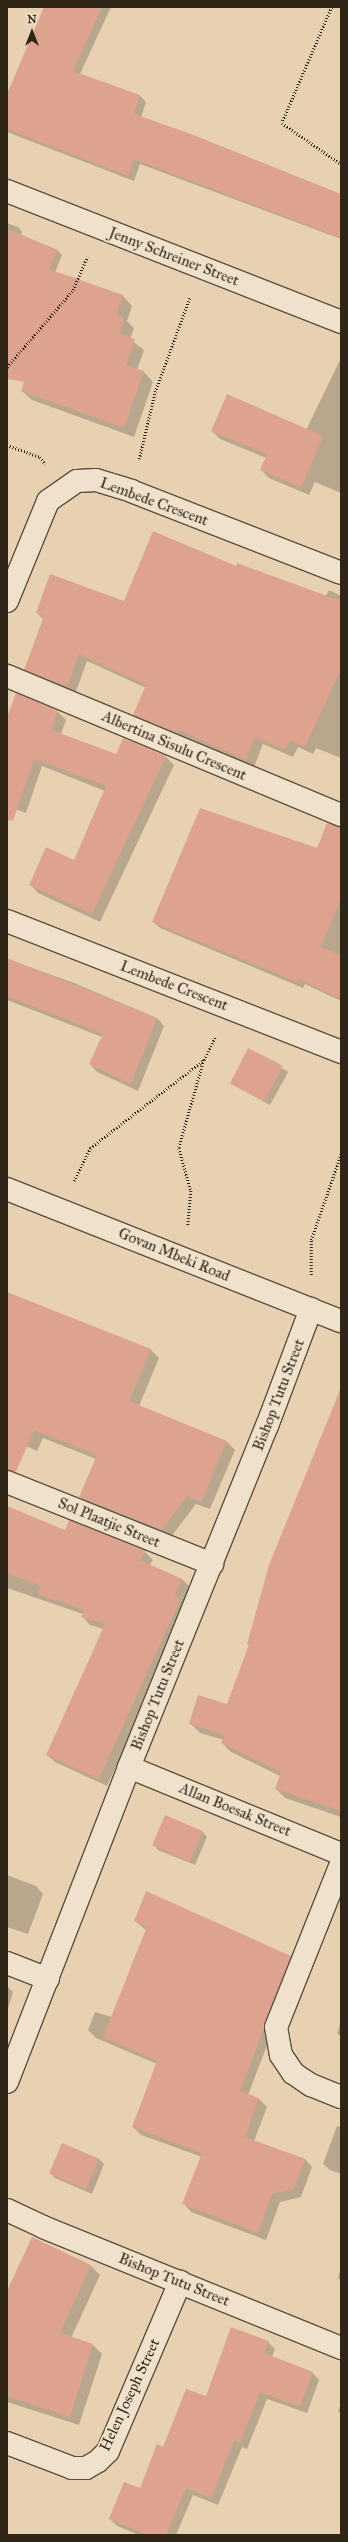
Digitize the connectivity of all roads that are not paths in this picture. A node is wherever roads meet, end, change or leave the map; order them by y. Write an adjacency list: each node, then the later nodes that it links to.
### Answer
1 (7, 191): 2 (street, Jenny Schreiner Street)
2 (341, 322)
3 (341, 573): 4 (street, Lembede Crescent)
4 (7, 601)
5 (7, 676): 6 (street, Albertina Sisulu Crescent)
6 (341, 815)
7 (7, 921): 8 (street, Lembede Crescent)
8 (341, 1052)
9 (7, 1189): 10 (street, Govan Mbeki Road)
10 (311, 1309): 11 (street, Govan Mbeki Road); 13 (street, Bishop Tutu Street)
11 (341, 1321)
12 (7, 1482): 13 (street, Sol Plaatjie Street)
13 (212, 1564): 14 (street, Bishop Tutu Street)
14 (129, 1767): 15 (street, Allan Boesak Street); 18 (street, Bishop Tutu Street)
15 (341, 1854)
16 (341, 1864): 20 (street)
17 (7, 1963): 18 (street)
18 (48, 1979): 19 (street, Bishop Tutu Street)
19 (7, 2082)
20 (341, 2097)
21 (7, 2210): 22 (street, Bishop Tutu Street)
22 (180, 2282): 23 (street, Bishop Tutu Street); 24 (street, Helen Joseph Street)
23 (341, 2348)
24 (7, 2442)

